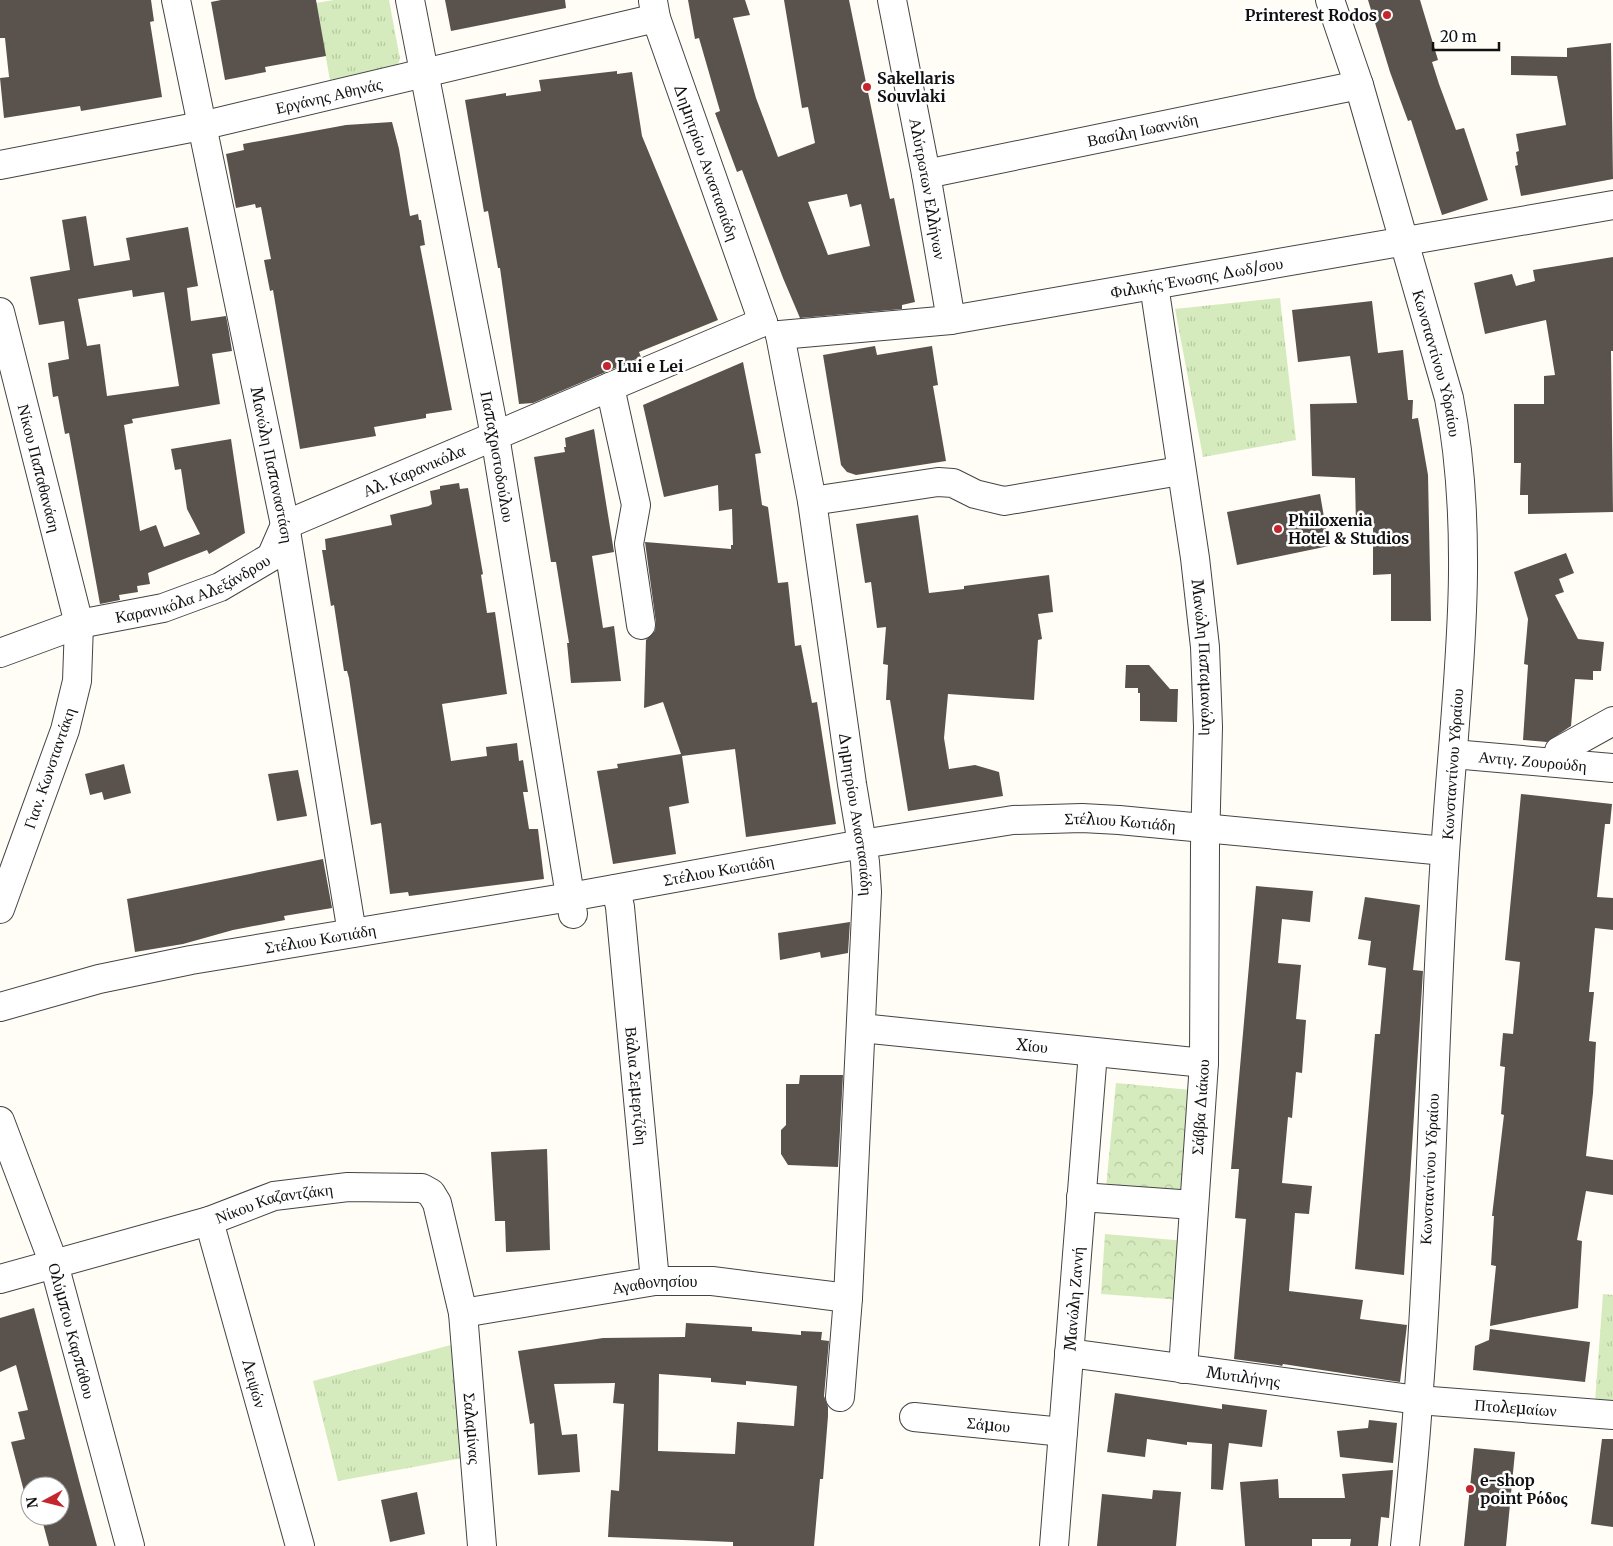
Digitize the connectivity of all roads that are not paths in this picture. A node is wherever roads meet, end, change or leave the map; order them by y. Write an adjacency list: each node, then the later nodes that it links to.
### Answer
1 (176, 0): 8 (street, Μανώλη Παπαναστάση)
2 (410, 0): 6 (street, Παπαχριστοδούλου)
3 (892, 0): 10 (street, Αλύτρωτων Ελλήνων)
4 (1330, 0): 7 (street, Κωνσταντίνου Υδραίου)
5 (654, 9): 6 (street, Εργάνης Αθηνάς); 16 (street, Δημητρίου Αναστασιάδη)
6 (425, 74): 8 (street, Εργάνης Αθηνάς); 18 (street, Παπαχριστοδούλου)
7 (1359, 85): 10 (street, Βασίλη Ιωαννίδη); 12 (street, Κωνσταντίνου Υδραίου)
8 (201, 126): 9 (street, Εργάνης Αθηνάς); 21 (street, Μανώλη Παπαναστάση)
9 (0, 165)
10 (926, 174): 15 (street, Αλύτρωτων Ελλήνων)
11 (1613, 205): 12 (street, Φιλικής Ένωσης Δωδ/σου)
12 (1403, 242): 13 (street, Φιλικής Ένωσης Δωδ/σου); 27 (street, Κωνσταντίνου Υδραίου)
13 (1154, 284): 15 (street, Φιλικής Ένωσης Δωδ/σου); 19 (street, Μανώλη Παπαμανώλη)
14 (0, 312): 22 (street, Νίκου Παπαθανάση)
15 (950, 320): 16 (street, Φιλικής Ένωσης Δωδ/σου)
16 (772, 329): 17 (street, Αλ. Καρανικόλα); 20 (street, Δημητρίου Αναστασιάδη)
17 (610, 387): 18 (street, Αλ. Καρανικόλα); 23 (street)
18 (495, 436): 21 (street, Αλ. Καρανικόλα); 33 (street, Παπαχριστοδούλου)
19 (1180, 471): 20 (street); 29 (street, Μανώλη Παπαμανώλη)
20 (812, 501): 30 (street, Δημητρίου Αναστασιάδη)
21 (285, 525): 22 (street, Καρανικόλα Αλεξάνδρου); 35 (street, Μανώλη Παπαναστάση)
22 (79, 624): 24 (street, Καρανικόλα Αλεξάνδρου); 34 (street, Γιαν. Κωνσταντάκη)
23 (641, 625)
24 (0, 653)
25 (1613, 721): 26 (street)
26 (1559, 751)
27 (1453, 754): 28 (street, Αντιγ. Ζουρούδη); 31 (street, Κωνσταντίνου Υδραίου)
28 (1613, 768)
29 (1205, 837): 30 (street, Στέλιου Κωτιάδη); 31 (street, Στέλιου Κωτιάδη); 40 (street, Σάββα Διάκου)
30 (864, 853): 32 (street, Στέλιου Κωτιάδη); 38 (street, Δημητρίου Αναστασιάδη)
31 (1445, 860): 53 (street, Κωνσταντίνου Υδραίου)
32 (618, 898): 33 (street, Στέλιου Κωτιάδη); 47 (street, Βάλια Σεμερτζίδη)
33 (572, 907): 35 (street, Στέλιου Κωτιάδη); 37 (street, Στέλιου Κωτιάδη)
34 (0, 908)
35 (352, 933): 36 (street, Στέλιου Κωτιάδη)
36 (0, 1007)
37 (0, 1026)
38 (861, 1028): 39 (street, Χίου); 48 (street, Δημητρίου Αναστασιάδη)
39 (1093, 1052): 40 (street, Χίου); 42 (street, Μανώλη Ζαννή)
40 (1204, 1063): 43 (street, Σάββα Διάκου)
41 (0, 1121): 45 (street, Ολύμπου Καρπάθου)
42 (1081, 1197): 43 (street); 50 (street, Μανώλη Ζαννή)
43 (1194, 1205): 51 (street, Σάββα Διάκου)
44 (209, 1221): 45 (street, Νίκου Καζαντζάκη); 49 (street, Νίκου Καζαντζάκη); 58 (street, Λειψών)
45 (54, 1264): 46 (street, Νίκου Καζαντζάκη); 57 (street, Ολύμπου Καρπάθου)
46 (0, 1279)
47 (655, 1281): 48 (street, Αγαθονησίου); 49 (street, Αγαθονησίου)
48 (848, 1298): 52 (street, Δημητρίου Αναστασιάδη)
49 (463, 1313): 59 (street, Σαλαμίνας)
50 (1069, 1353): 51 (street, Μυτιλήνης); 56 (street, Μανώλη Ζαννή)
51 (1183, 1369): 53 (street, Μυτιλήνης)
52 (840, 1397)
53 (1418, 1400): 54 (street, Πτολεμαίων); 61 (street, Κωνσταντίνου Υδραίου)
54 (1613, 1415)
55 (914, 1417): 56 (street, Σάμου)
56 (1063, 1432): 60 (street, Μανώλη Ζαννή)
57 (130, 1546)
58 (300, 1546)
59 (482, 1546)
60 (1054, 1546)
61 (1405, 1546)

